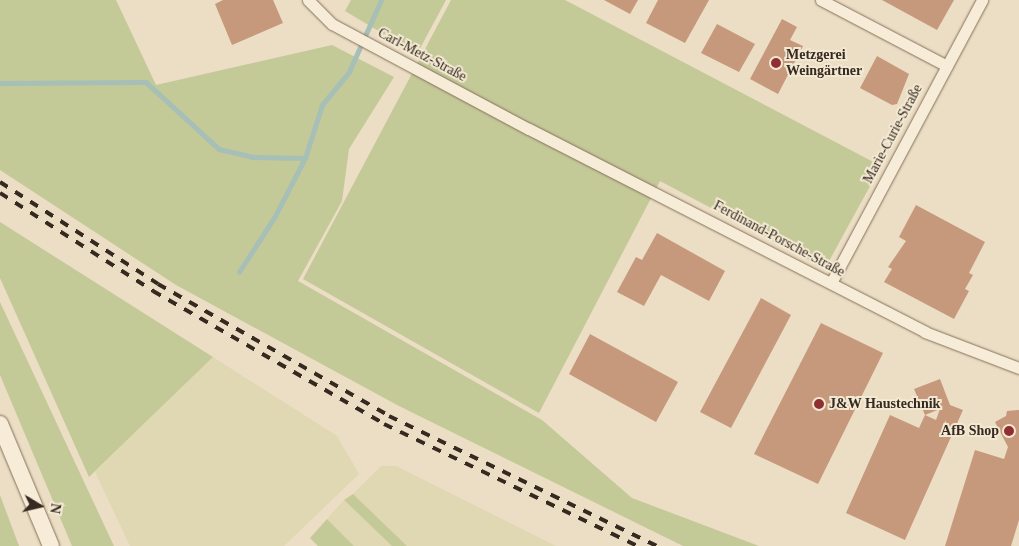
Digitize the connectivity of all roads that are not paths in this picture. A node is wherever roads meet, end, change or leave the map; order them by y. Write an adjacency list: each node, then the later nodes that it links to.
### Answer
1 (308, 0): 5 (street, Carl-Metz-Straße)
2 (821, 0): 4 (street)
3 (982, 0): 4 (street, Marie-Curie-Straße)
4 (947, 66): 6 (street, Marie-Curie-Straße)
5 (529, 128): 6 (street, Ferdinand-Porsche-Straße)
6 (831, 283): 7 (street, Ferdinand-Porsche-Straße)
7 (1019, 368)
8 (0, 424): 9 (main road)
9 (50, 546)

